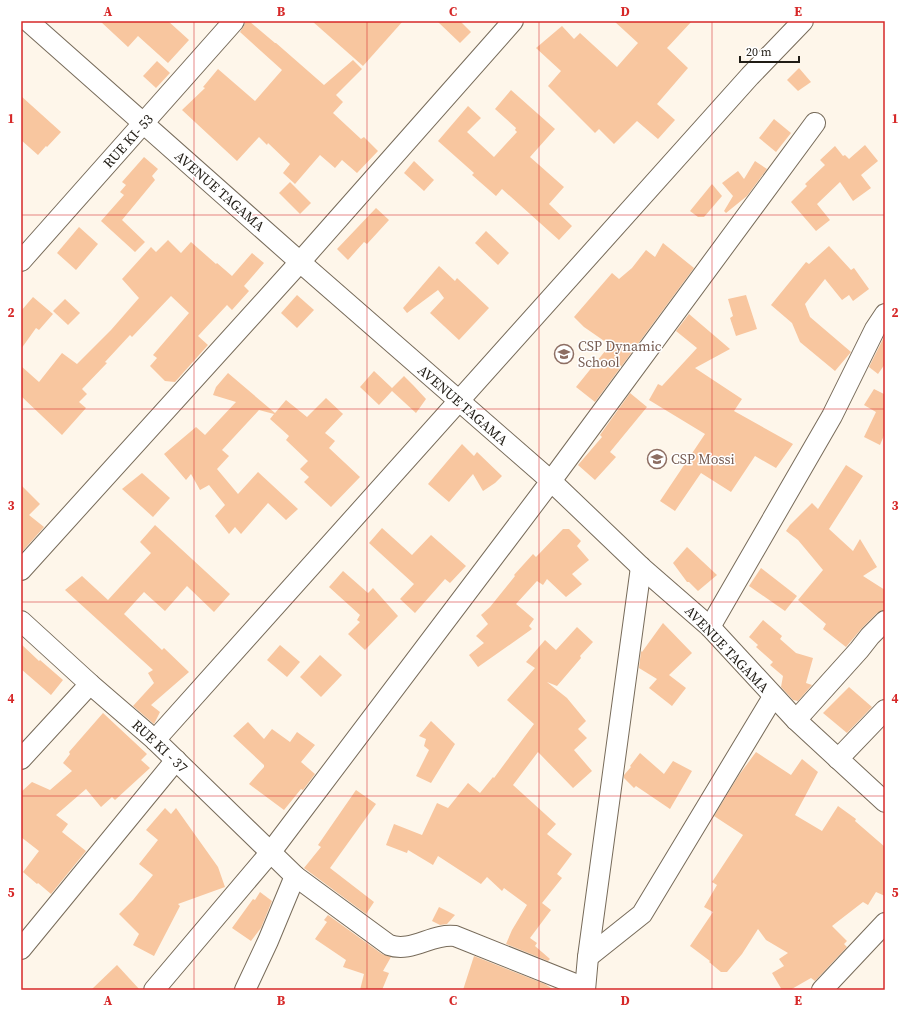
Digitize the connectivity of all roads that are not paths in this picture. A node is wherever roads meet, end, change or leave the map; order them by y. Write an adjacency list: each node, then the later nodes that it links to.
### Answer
1 (28, 21): 6 (street, AVENUE TAGAMA)
2 (234, 21): 6 (street, RUE KI- 53)
3 (513, 21): 8 (street)
4 (803, 21): 10 (street)
5 (815, 123): 11 (street)
6 (144, 124): 7 (street, RUE KI- 53); 8 (street, AVENUE TAGAMA)
7 (21, 261)
8 (300, 262): 10 (street, AVENUE TAGAMA); 13 (street)
9 (885, 314): 16 (street)
10 (460, 401): 11 (street, AVENUE TAGAMA); 21 (street)
11 (551, 481): 12 (street, AVENUE TAGAMA); 26 (street)
12 (642, 567): 16 (street, AVENUE TAGAMA); 30 (street)
13 (21, 570)
14 (21, 621): 17 (street, RUE KI - 37)
15 (885, 621): 20 (street)
16 (710, 627): 18 (street, AVENUE TAGAMA)
17 (90, 684): 21 (street, RUE KI - 37); 22 (street)
18 (773, 697): 20 (street, AVENUE TAGAMA); 30 (street)
19 (885, 710): 23 (street)
20 (796, 720): 23 (street, AVENUE TAGAMA)
21 (155, 740): 24 (street, RUE KI - 37)
22 (21, 759)
23 (838, 759): 25 (street, AVENUE TAGAMA)
24 (176, 760): 26 (street, RUE KI - 37); 29 (street)
25 (885, 802)
26 (270, 853): 27 (street, RUE KI - 37); 32 (street)
27 (295, 876): 31 (street, RUE KI - 37); 33 (street)
28 (885, 923): 34 (street)
29 (21, 949)
30 (588, 958): 31 (street)
31 (585, 989)
32 (154, 990)
33 (245, 990)
34 (822, 990)

